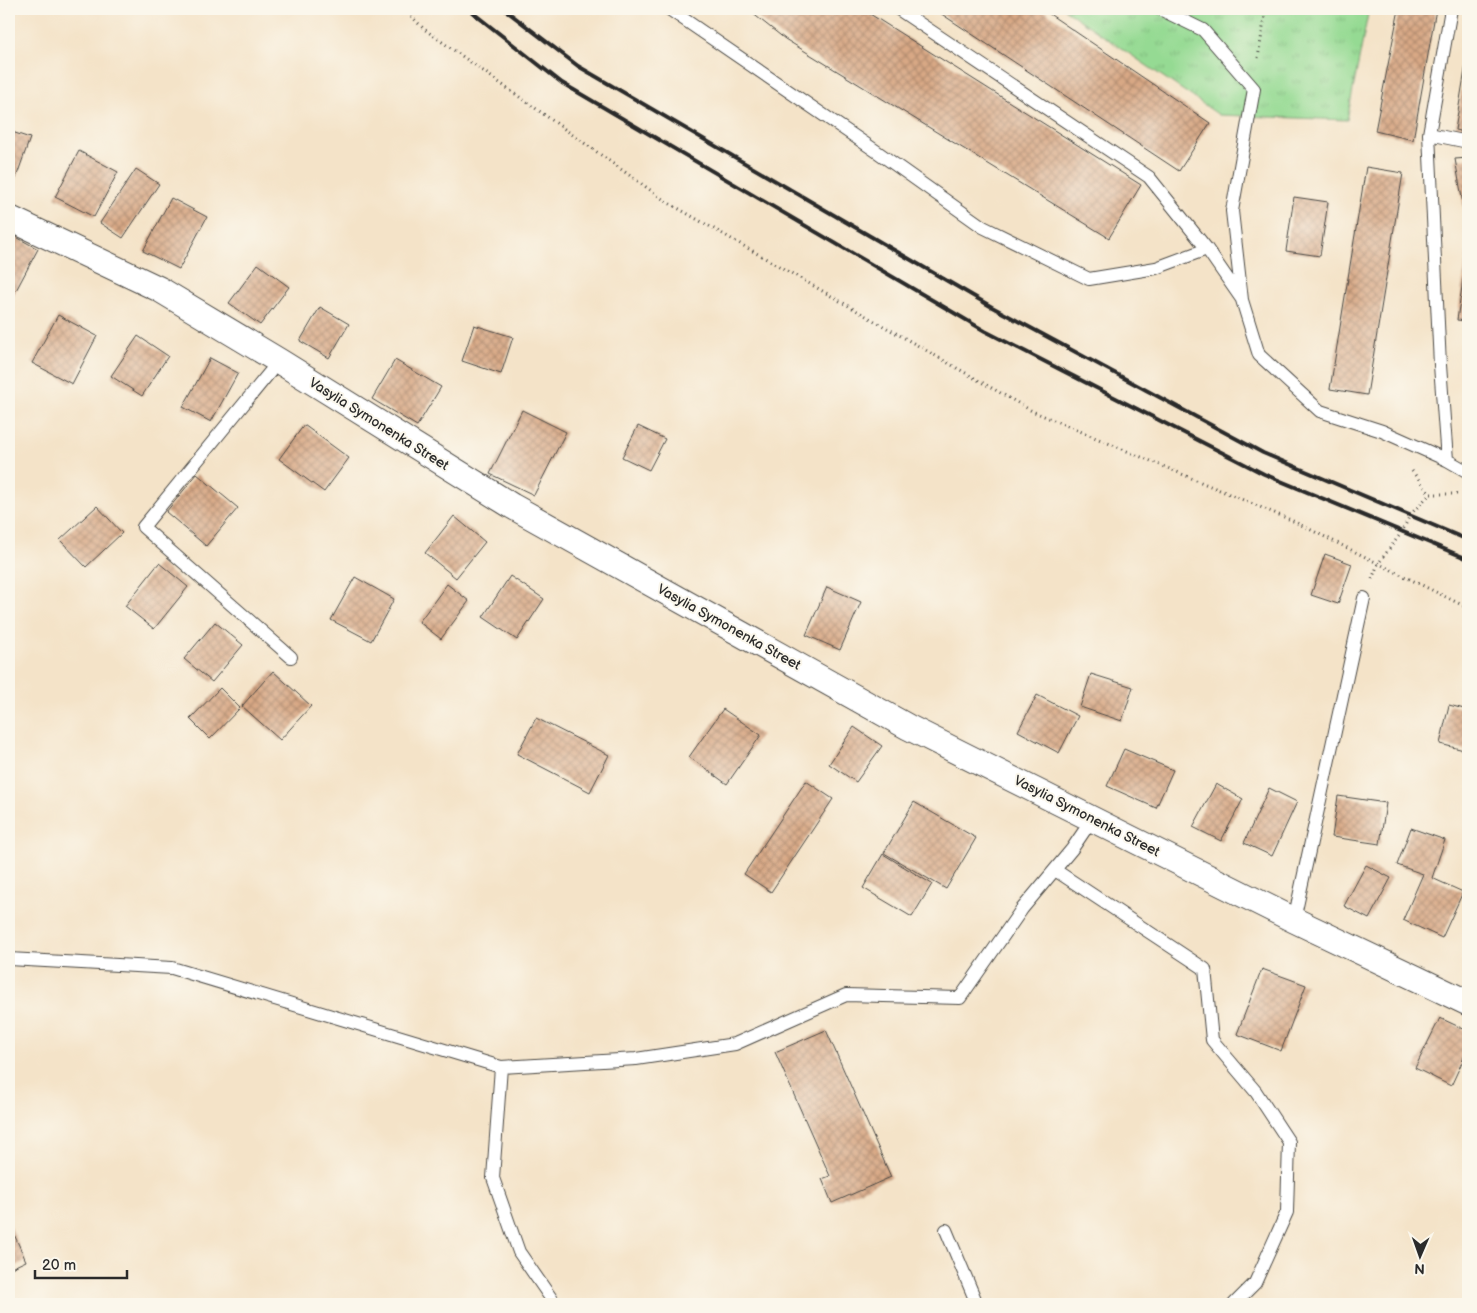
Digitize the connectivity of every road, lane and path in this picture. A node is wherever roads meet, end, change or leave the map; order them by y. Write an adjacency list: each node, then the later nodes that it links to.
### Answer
1 (404, 9): 17 (path)
2 (669, 9): 11 (lane)
3 (898, 9): 11 (lane)
4 (1160, 9): 7 (lane)
5 (1266, 9): 7 (path)
6 (1451, 9): 8 (lane)
7 (1254, 89): 12 (lane)
8 (1429, 134): 9 (lane); 14 (lane)
9 (1468, 142)
10 (9, 218): 13 (street, Vasylia Symonenka Street)
11 (1207, 250): 12 (lane)
12 (1242, 300): 14 (lane)
13 (279, 361): 20 (lane); 21 (street, Vasylia Symonenka Street)
14 (1447, 460): 15 (lane)
15 (1468, 472)
16 (1468, 494): 17 (path)
17 (1378, 564): 18 (path); 19 (path)
18 (1364, 598): 23 (lane)
19 (1468, 608)
20 (291, 658)
21 (1093, 818): 22 (lane); 23 (street, Vasylia Symonenka Street)
22 (1055, 870): 26 (lane); 30 (lane)
23 (1294, 920): 25 (street, Vasylia Symonenka Street)
24 (9, 960): 26 (lane)
25 (1468, 1003)
26 (502, 1067): 28 (lane)
27 (946, 1230): 29 (lane)
28 (556, 1304)
29 (977, 1304)
30 (1234, 1304)

